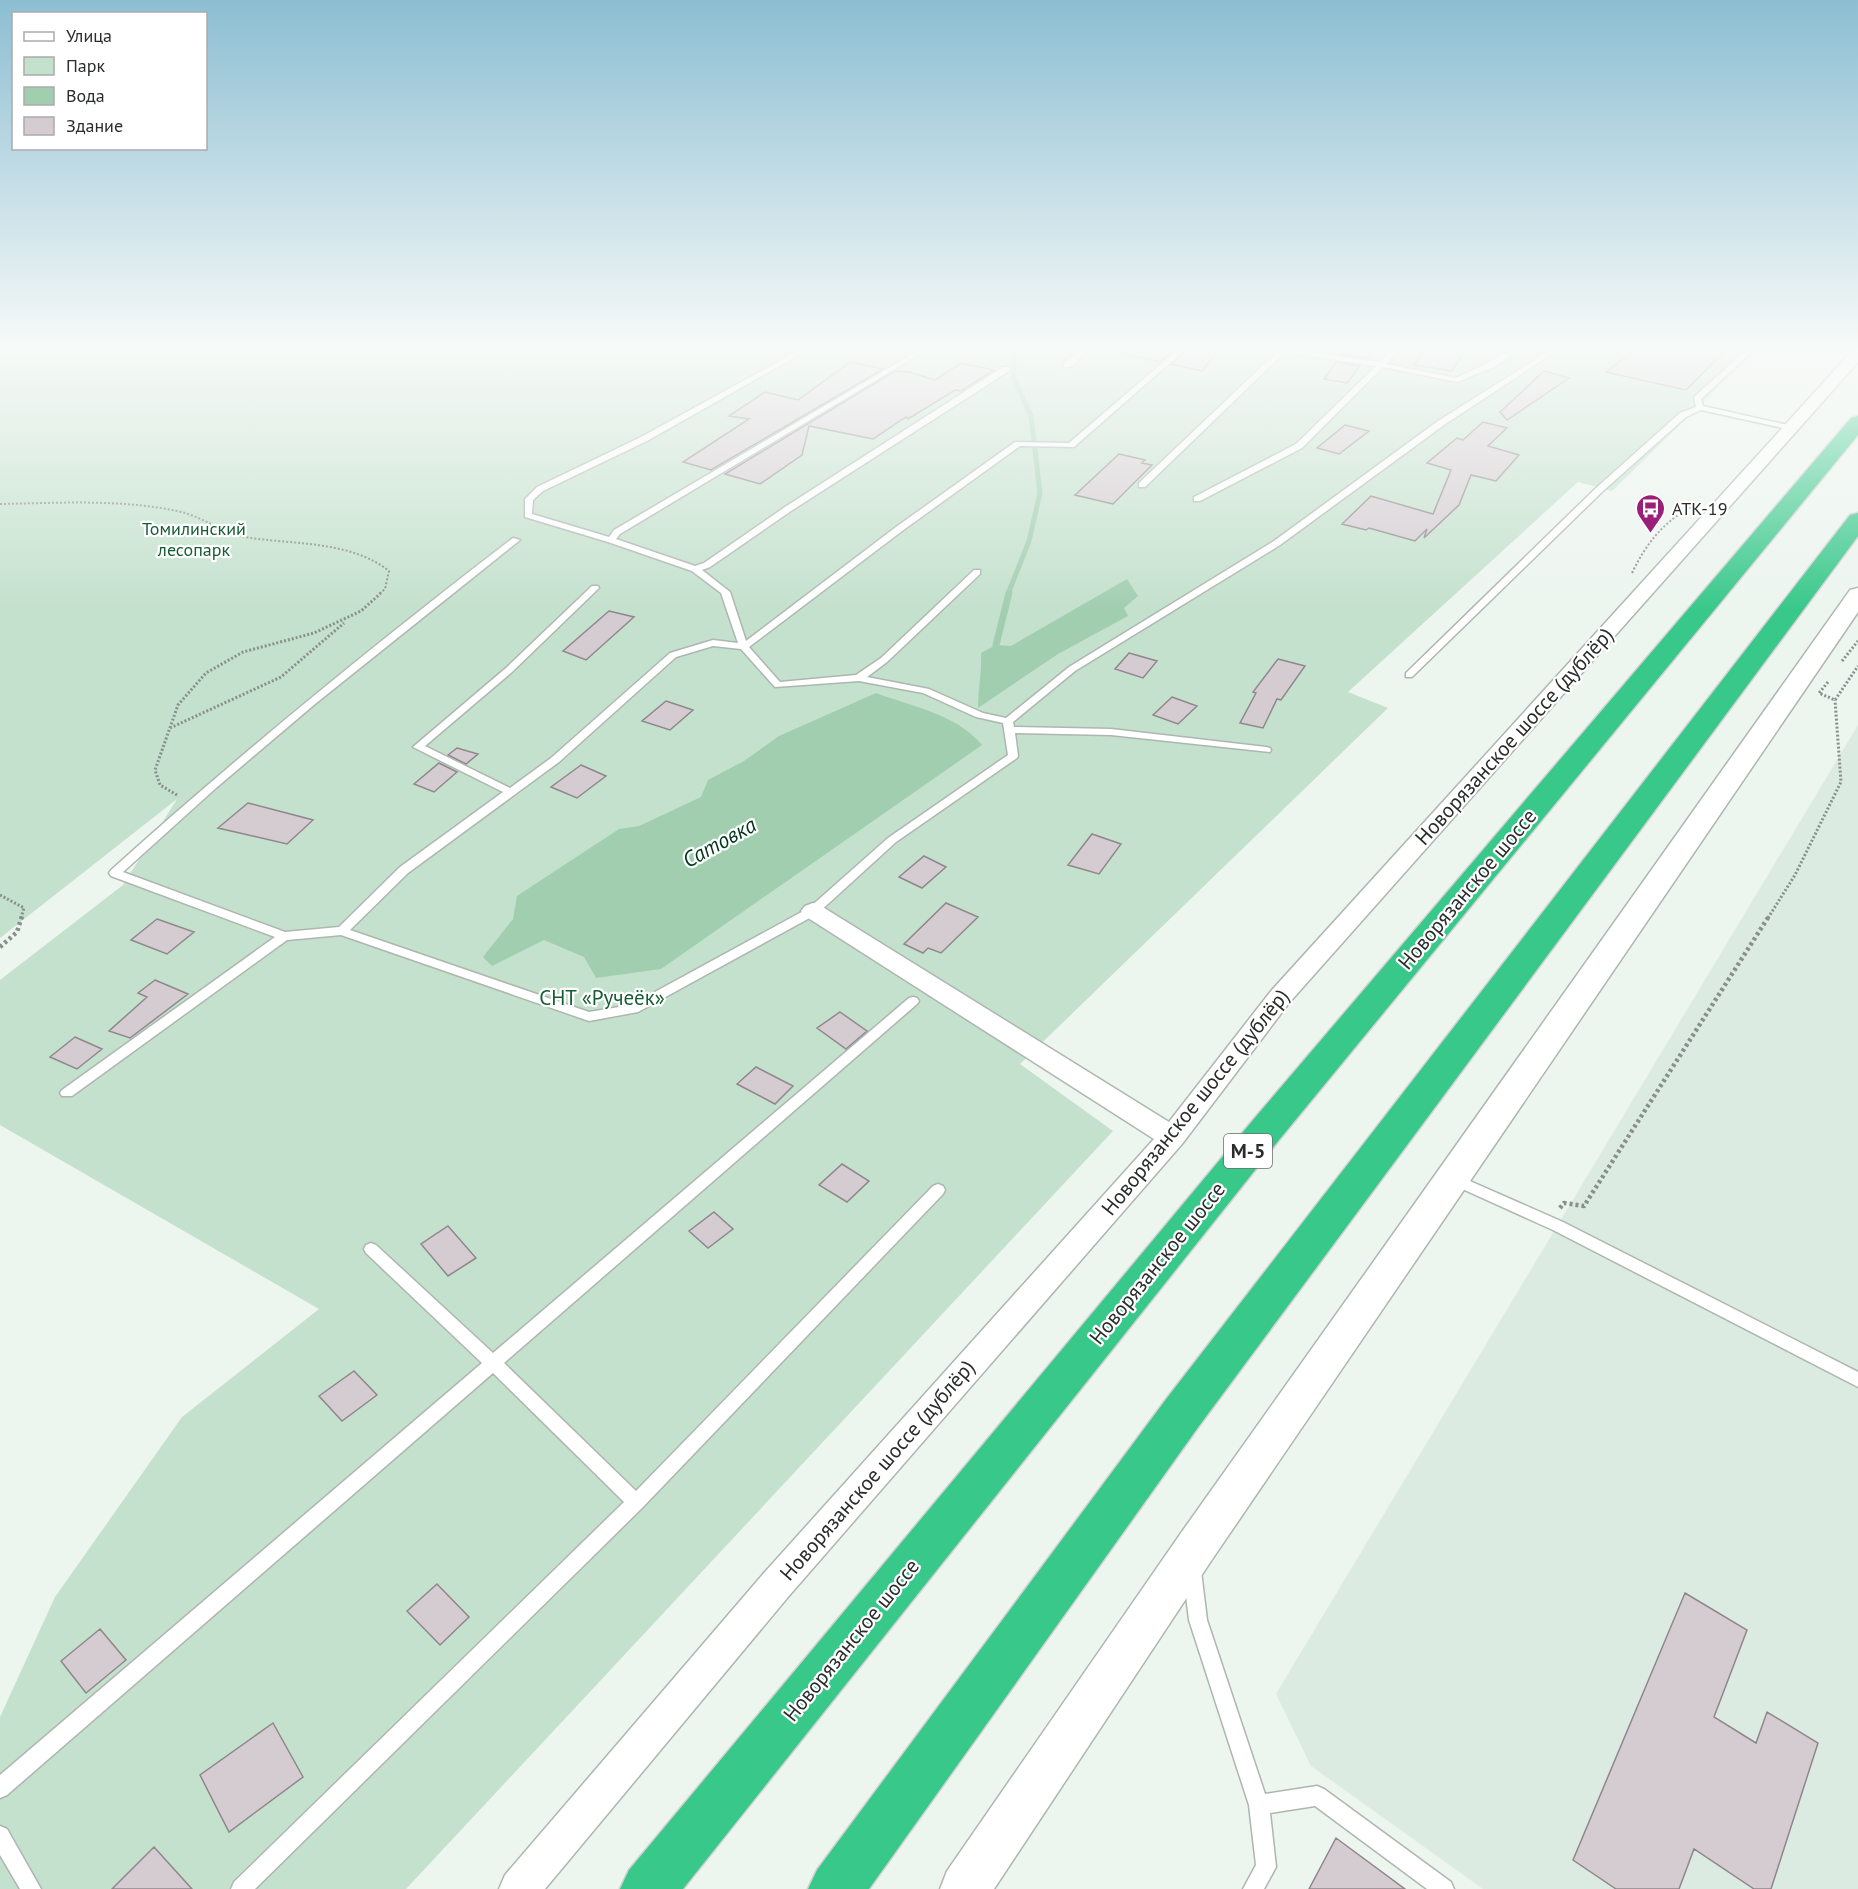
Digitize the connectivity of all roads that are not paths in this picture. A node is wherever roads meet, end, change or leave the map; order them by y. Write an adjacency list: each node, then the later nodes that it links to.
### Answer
1 (653, 434): 15 (lane)
2 (781, 434): 15 (lane)
3 (905, 434): 16 (lane)
4 (1084, 434): 20 (lane)
5 (1195, 434): 11 (lane)
6 (1311, 434): 12 (lane)
7 (1426, 434): 23 (lane)
8 (1662, 434): 21 (lane)
9 (1783, 434): 31 (street, Новорязанское шоссе (дублёр))
10 (1848, 434): 45 (highway, Новорязанское шоссе / М-5)
11 (1142, 485)
12 (1197, 499)
13 (1858, 520): 46 (highway)
14 (516, 540): 28 (lane)
15 (611, 540): 16 (lane)
16 (695, 569): 20 (lane)
17 (977, 572): 22 (lane)
18 (595, 588): 25 (lane)
19 (1858, 595): 32 (street)
20 (744, 647): 22 (lane); 25 (lane)
21 (1409, 675)
22 (859, 678): 23 (lane)
23 (1008, 726): 24 (lane); 26 (lane)
24 (1266, 750)
25 (511, 792): 27 (lane)
26 (813, 911): 27 (lane); 31 (street)
27 (342, 931): 28 (lane)
28 (284, 936): 30 (lane)
29 (913, 1001): 35 (lane)
30 (67, 1093)
31 (1172, 1137): 44 (street, Новорязанское шоссе (дублёр))
32 (1453, 1179): 36 (lane); 38 (street)
33 (939, 1190): 37 (lane)
34 (371, 1249): 35 (lane)
35 (493, 1363): 37 (lane); 39 (lane)
36 (1858, 1380)
37 (636, 1502): 43 (lane)
38 (1196, 1547): 40 (lane); 47 (street)
39 (0, 1788)
40 (1258, 1805): 48 (lane); 49 (lane)
41 (0, 1836): 42 (lane)
42 (31, 1889)
43 (241, 1889)
44 (519, 1889)
45 (648, 1889)
46 (836, 1889)
47 (965, 1889)
48 (1253, 1889)
49 (1444, 1889)

